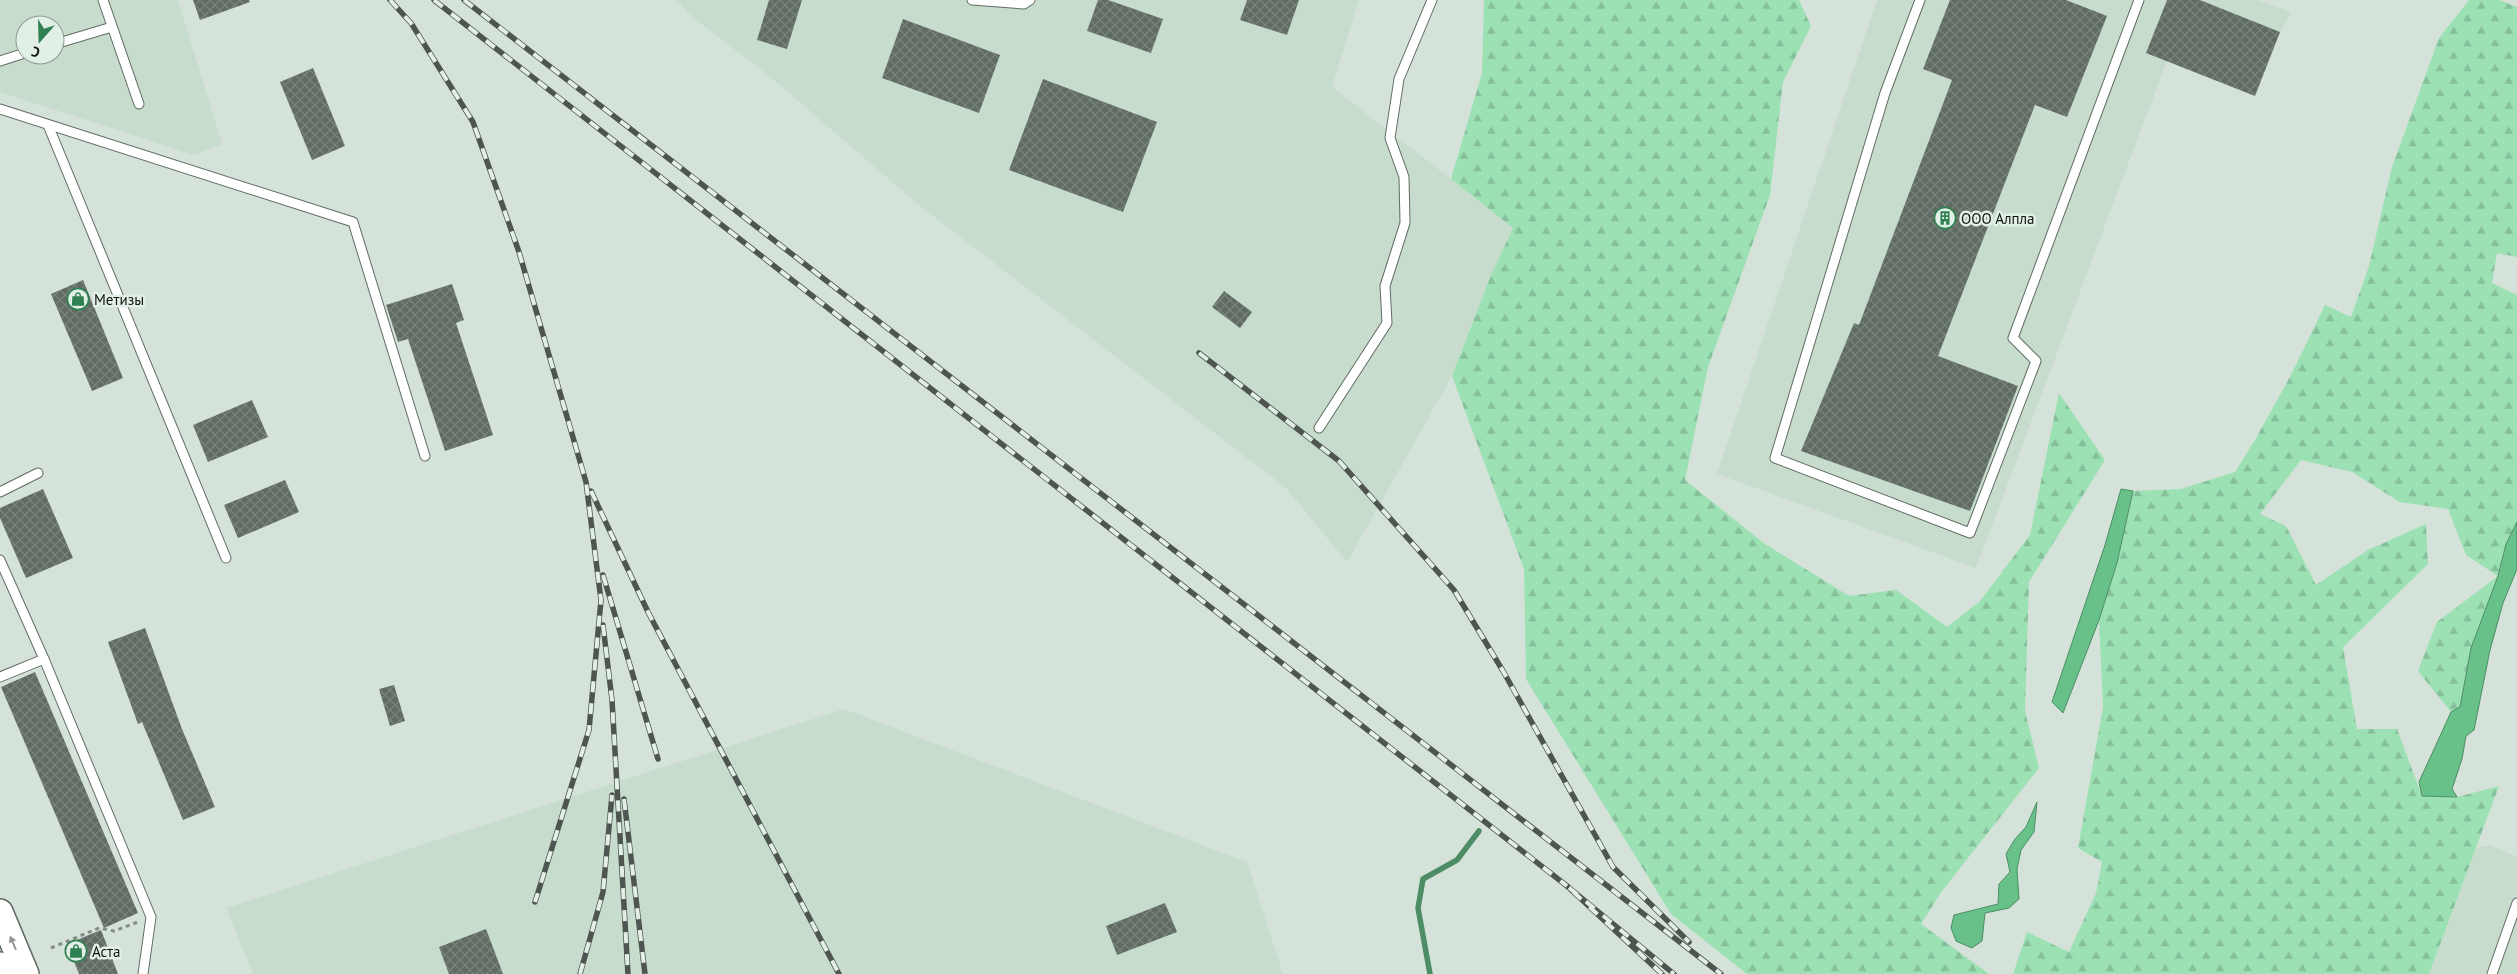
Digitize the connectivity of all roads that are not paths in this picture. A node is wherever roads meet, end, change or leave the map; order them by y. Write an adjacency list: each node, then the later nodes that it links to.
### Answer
1 (103, 0): 7 (lane)
2 (972, 0): 3 (lane)
3 (1030, 0)
4 (1432, 0): 14 (lane)
5 (1920, 0): 6 (lane)
6 (2139, 0)
7 (112, 27): 8 (lane); 11 (lane)
8 (65, 41)
9 (15, 56): 10 (lane)
10 (0, 60)
11 (139, 104)
12 (0, 109): 13 (lane)
13 (48, 125): 15 (lane); 18 (lane)
14 (1319, 428)
15 (425, 456)
16 (38, 473): 17 (lane)
17 (0, 492)
18 (226, 558)
19 (0, 560): 20 (lane)
20 (44, 659): 21 (lane); 25 (lane)
21 (0, 677)
22 (2517, 903): 28 (lane)
23 (0, 912): 27 (main road, one-way to 23)
24 (0, 964): 26 (main road)
25 (144, 973)
26 (4, 974)
27 (26, 974)
28 (2492, 974)

